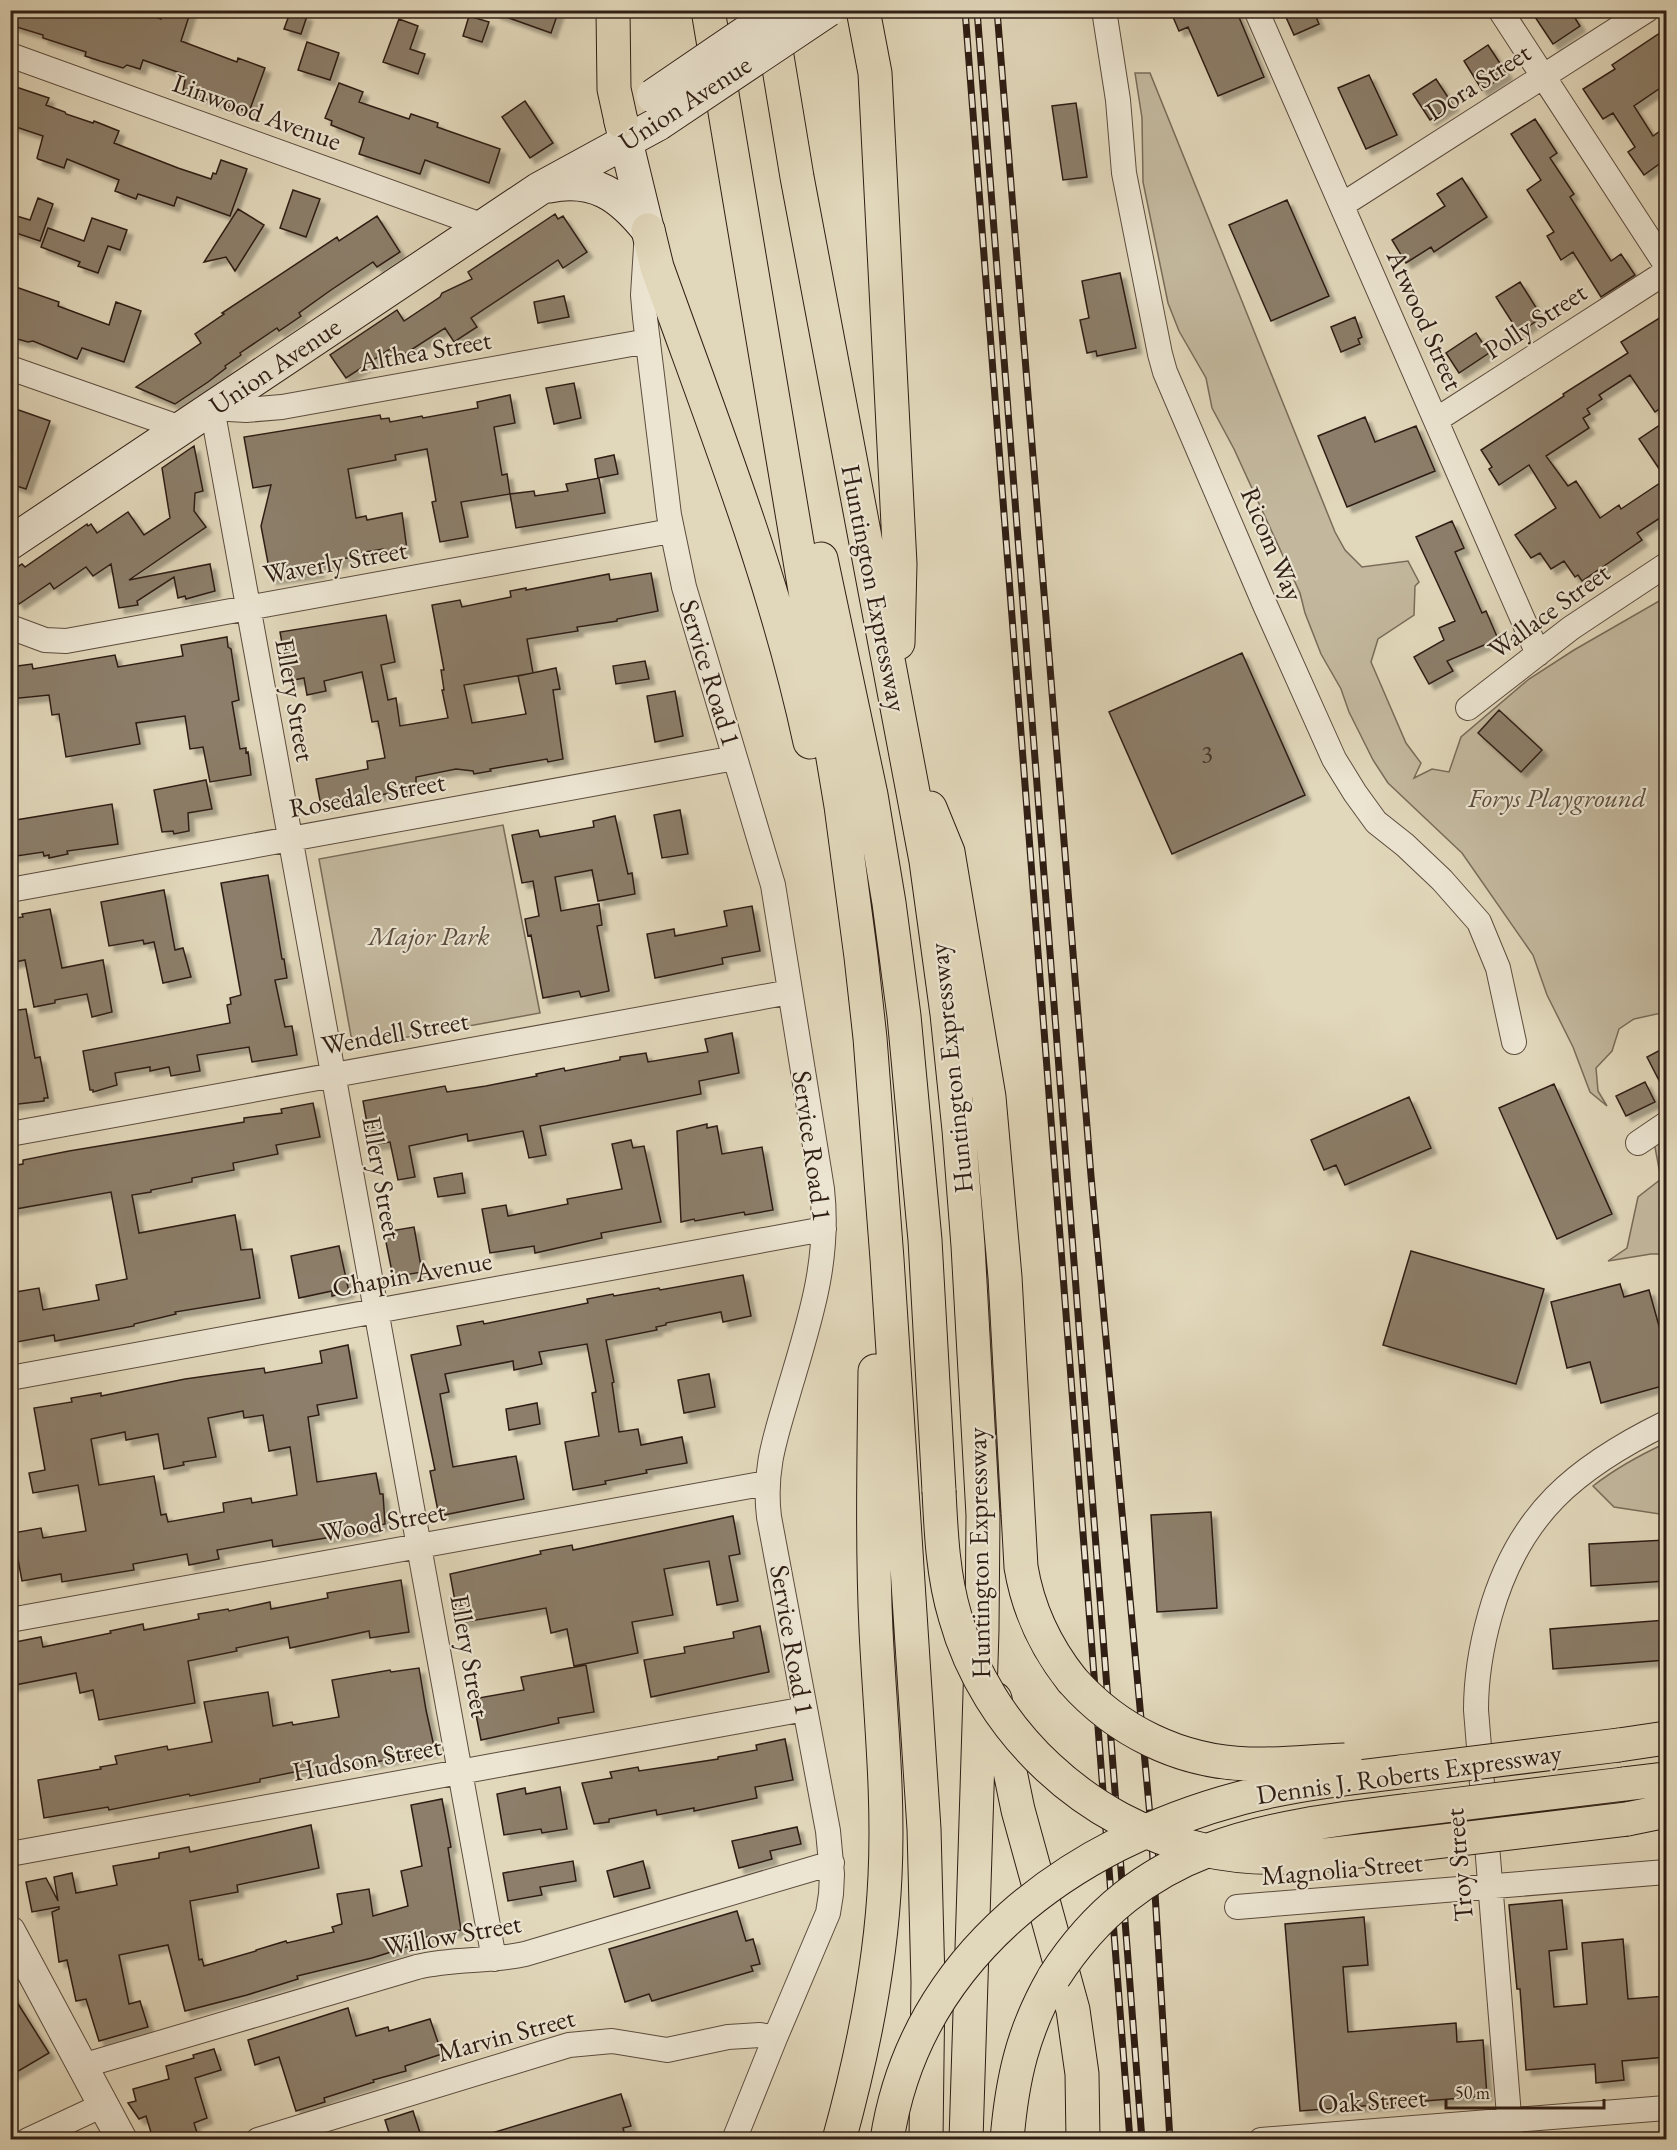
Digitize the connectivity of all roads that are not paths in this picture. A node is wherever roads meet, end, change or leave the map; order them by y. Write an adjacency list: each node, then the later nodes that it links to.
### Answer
1 (612, 10): 14 (highway)
2 (708, 10): 23 (highway)
3 (770, 10): 33 (highway, Huntington Expressway)
4 (779, 10): 13 (main road, Union Avenue, bridge)
5 (828, 10): 13 (main road, Union Avenue, bridge)
6 (863, 10): 33 (highway)
7 (1104, 10): 41 (street, Ricom Way)
8 (1256, 10): 16 (street, Atwood Street)
9 (1500, 10): 12 (street)
10 (1647, 10): 12 (street, Dora Street)
11 (10, 55): 17 (street, Linwood Avenue)
12 (1543, 75): 16 (street, Dora Street); 19 (street)
13 (656, 110): 14 (main road, Union Avenue)
14 (624, 131): 15 (main road, Union Avenue); 18 (main road, Service Road 1)
15 (539, 189): 17 (main road, Union Avenue); 18 (main road)
16 (1342, 205): 25 (street, Atwood Street)
17 (484, 226): 24 (main road, Union Avenue)
18 (648, 230): 21 (street, Service Road 1); 39 (highway)
19 (1666, 265)
20 (1666, 272): 25 (street, Polly Street)
21 (648, 341): 24 (street, Althea Street); 27 (street, Service Road 1)
22 (10, 368): 26 (street)
23 (772, 394): 39 (highway); 60 (highway, bridge)
24 (212, 408): 26 (main road, Union Avenue); 30 (street, Ellery Street)
25 (1436, 420): 32 (street, Atwood Street)
26 (181, 428): 28 (main road, Union Avenue)
27 (671, 531): 30 (street, Waverly Street); 36 (street, Service Road 1)
28 (10, 543)
29 (1666, 565): 32 (street, Wallace Street)
30 (248, 608): 31 (street, Waverly Street); 37 (street, Ellery Street)
31 (10, 627)
32 (1538, 654): 34 (street, Wallace Street)
33 (897, 708): 35 (highway, Huntington Expressway)
34 (1468, 708)
35 (905, 746): 54 (highway, Huntington Expressway); 57 (highway, bridge)
36 (735, 758): 37 (street, Rosedale Street); 40 (street, Service Road 1)
37 (290, 839): 38 (street, Rosedale Street); 42 (street, Ellery Street)
38 (10, 890)
39 (857, 919): 47 (highway)
40 (790, 992): 42 (street, Wendell Street); 46 (street, Service Road 1)
41 (1514, 1042)
42 (333, 1075): 44 (street, Wendell Street); 48 (street, Ellery Street)
43 (1666, 1124): 45 (street)
44 (10, 1134)
45 (1638, 1143)
46 (824, 1229): 48 (street, Chapin Avenue); 51 (street, Service Road 1)
47 (887, 1259): 78 (highway); 80 (highway)
48 (376, 1311): 49 (street, Chapin Avenue); 52 (street, Ellery Street)
49 (10, 1378)
50 (1666, 1423): 64 (street, Troy Street)
51 (767, 1483): 52 (street, Wood Street); 55 (street, Service Road 1)
52 (419, 1546): 53 (street, Wood Street); 58 (street, Ellery Street)
53 (10, 1620)
54 (982, 1630): 81 (highway, Huntington Expressway); 83 (highway)
55 (805, 1709): 58 (street, Hudson Street); 62 (street, Service Road 1)
56 (1666, 1738): 57 (highway, Dennis J. Roberts Expressway)
57 (1619, 1745): 79 (highway, Dennis J. Roberts Expressway, bridge)
58 (460, 1772): 61 (street, Hudson Street); 67 (street, Ellery Street)
59 (1666, 1779): 82 (highway, Dennis J. Roberts Expressway, bridge)
60 (1666, 1810)
61 (10, 1854)
62 (832, 1863): 67 (street, Willow Street); 69 (street, Service Road 1)
63 (1666, 1872): 64 (street, Magnolia Street)
64 (1491, 1886): 65 (street, Magnolia Street); 73 (street, Troy Street)
65 (1237, 1907)
66 (10, 1930): 68 (street)
67 (494, 1959): 70 (street, Willow Street)
68 (19, 1967): 70 (street)
69 (775, 2038): 76 (street, Marvin Street); 77 (street, Service Road 1)
70 (82, 2066): 71 (street)
71 (103, 2105): 74 (street); 75 (street)
72 (1666, 2108): 73 (street, Oak Street)
73 (1511, 2130): 84 (street, Oak Street)
74 (28, 2139)
75 (122, 2139)
76 (258, 2139)
77 (734, 2139)
78 (838, 2139)
79 (887, 2139)
80 (926, 2139)
81 (966, 2139)
82 (1007, 2139)
83 (1083, 2139)
84 (1261, 2139)

